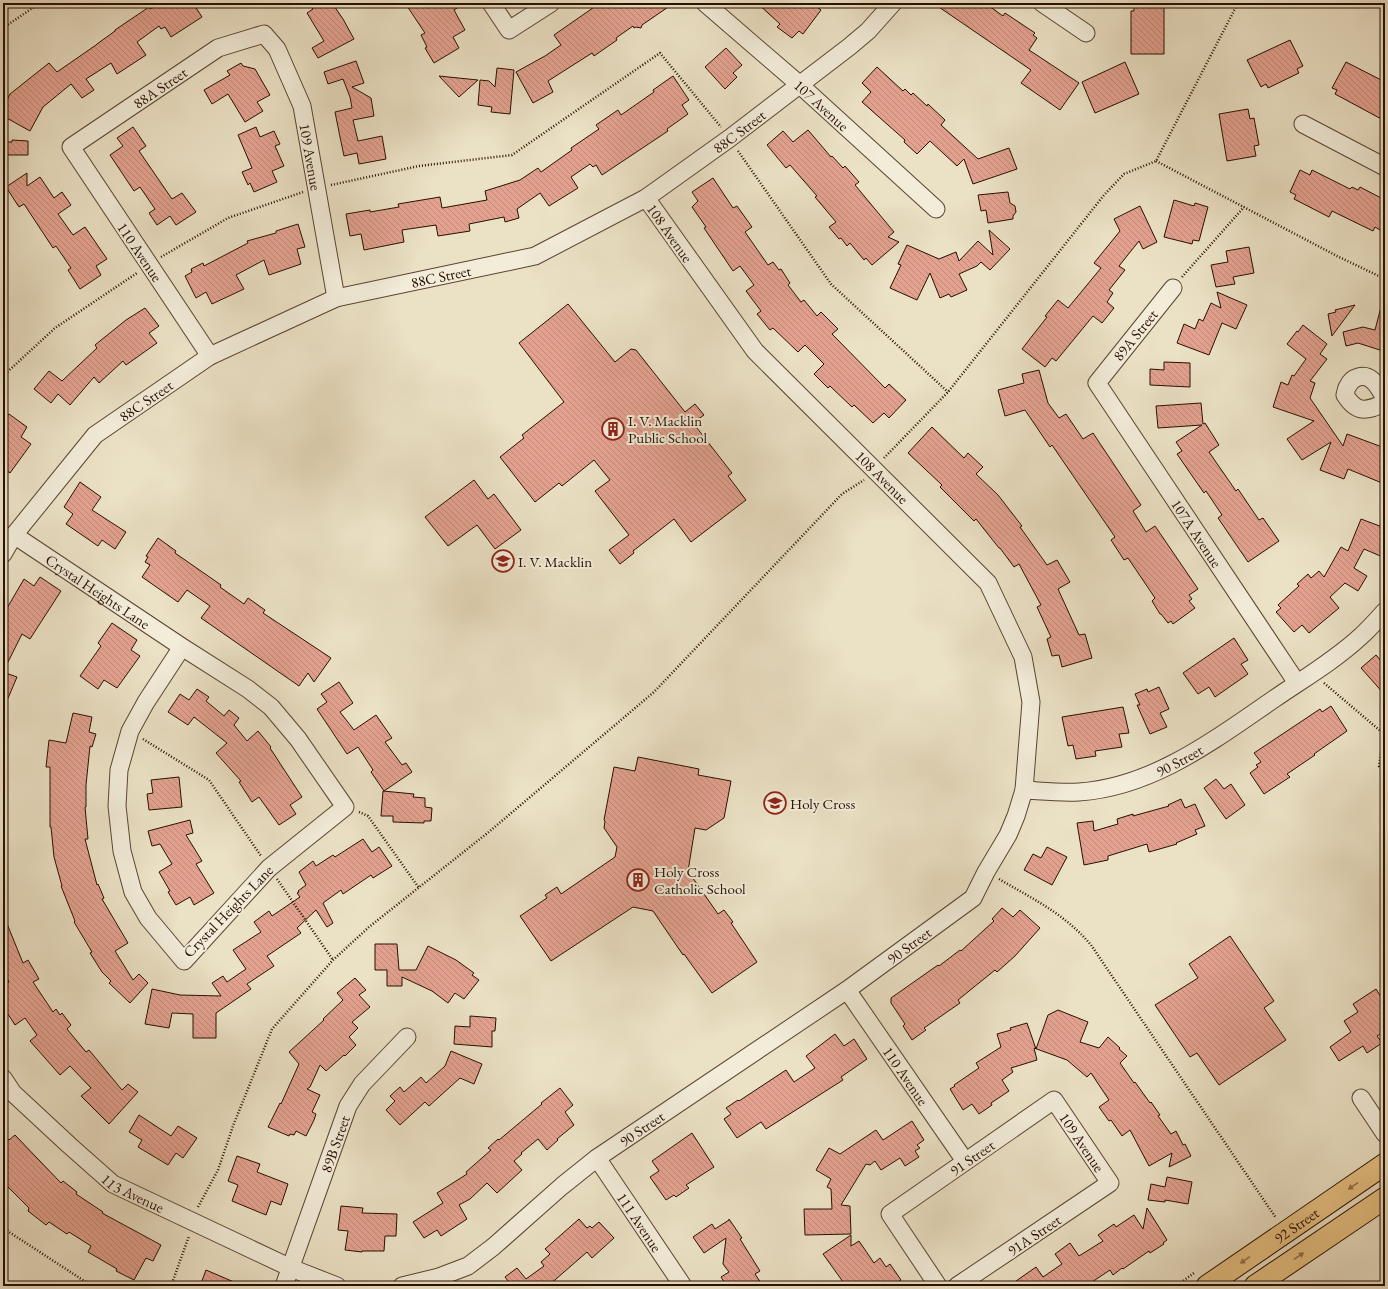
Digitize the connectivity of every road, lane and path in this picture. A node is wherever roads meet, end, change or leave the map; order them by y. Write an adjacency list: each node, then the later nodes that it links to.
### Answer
1 (40, 3): 8 (path)
2 (491, 3): 3 (street)
3 (551, 3)
4 (705, 3): 11 (street, 107 Avenue)
5 (893, 3): 11 (street, 88C Street)
6 (1042, 3): 9 (street)
7 (1238, 3): 15 (path)
8 (3, 28)
9 (1086, 33)
10 (254, 37): 14 (street, 88A Street); 17 (street, 109 Avenue)
11 (800, 85): 13 (street, 88C Street); 20 (street, 107 Avenue)
12 (1303, 124): 16 (street)
13 (730, 138): 17 (path); 18 (street, 88C Street); 28 (path)
14 (71, 147): 21 (street, 110 Avenue)
15 (1156, 161): 19 (path); 28 (path)
16 (1385, 167)
17 (317, 188): 21 (path); 24 (street, 109 Avenue)
18 (646, 198): 24 (street, 88C Street); 31 (street, 108 Avenue)
19 (1244, 207): 22 (path); 23 (path)
20 (936, 209)
21 (149, 265): 25 (street, 110 Avenue); 26 (path)
22 (1385, 279)
23 (1173, 288): 27 (street, 89A Street)
24 (336, 298): 25 (street, 88C Street)
25 (210, 356): 32 (street, 88C Street)
26 (3, 376)
27 (1097, 383): 37 (street, 107A Avenue)
28 (948, 392): 31 (path)
29 (1385, 399): 30 (street)
30 (1385, 404)
31 (874, 468): 40 (street, 108 Avenue); 44 (path)
32 (14, 535): 33 (street, 88C Street); 35 (street, Crystal Heights Lane)
33 (3, 554)
34 (1385, 611): 37 (street, 90 Street)
35 (182, 647): 38 (street, Crystal Heights Lane); 41 (street, Crystal Heights Lane)
36 (1323, 682): 39 (path)
37 (1297, 683): 40 (street, 90 Street)
38 (130, 731): 42 (path); 42 (street, Crystal Heights Lane)
39 (1385, 774)
40 (1024, 790): 43 (street, 90 Street)
41 (345, 806): 42 (street, Crystal Heights Lane); 44 (path)
42 (269, 868): 45 (path)
43 (986, 872): 46 (street, 90 Street); 58 (path)
44 (418, 888): 45 (path)
45 (333, 960): 59 (path)
46 (847, 990): 53 (street, 90 Street); 54 (street, 110 Avenue)
47 (407, 1037): 61 (street, 89B Street)
48 (3, 1078): 49 (street, 113 Avenue)
49 (8, 1097): 59 (street, 113 Avenue)
50 (1361, 1098): 52 (street)
51 (1054, 1100): 54 (street, 91 Street); 56 (street, 109 Avenue)
52 (1385, 1134)
53 (597, 1158): 62 (street, 90 Street); 68 (street, 111 Avenue)
54 (965, 1161): 69 (street, 91 Street)
55 (1385, 1164): 71 (main road, 92 Street, one-way to 71)
56 (1110, 1184): 70 (street, 91A Street)
57 (1385, 1198): 72 (main road, 92 Street, one-way to 57)
58 (1276, 1218)
59 (193, 1222): 61 (street, 113 Avenue); 64 (path)
60 (3, 1226): 63 (path)
61 (291, 1268): 65 (street); 66 (street)
62 (441, 1282): 67 (street, 90 Street)
63 (92, 1286)
64 (171, 1286)
65 (284, 1286)
66 (337, 1286)
67 (402, 1286)
68 (683, 1286)
69 (938, 1286)
70 (957, 1286)
71 (1207, 1286)
72 (1255, 1286)

